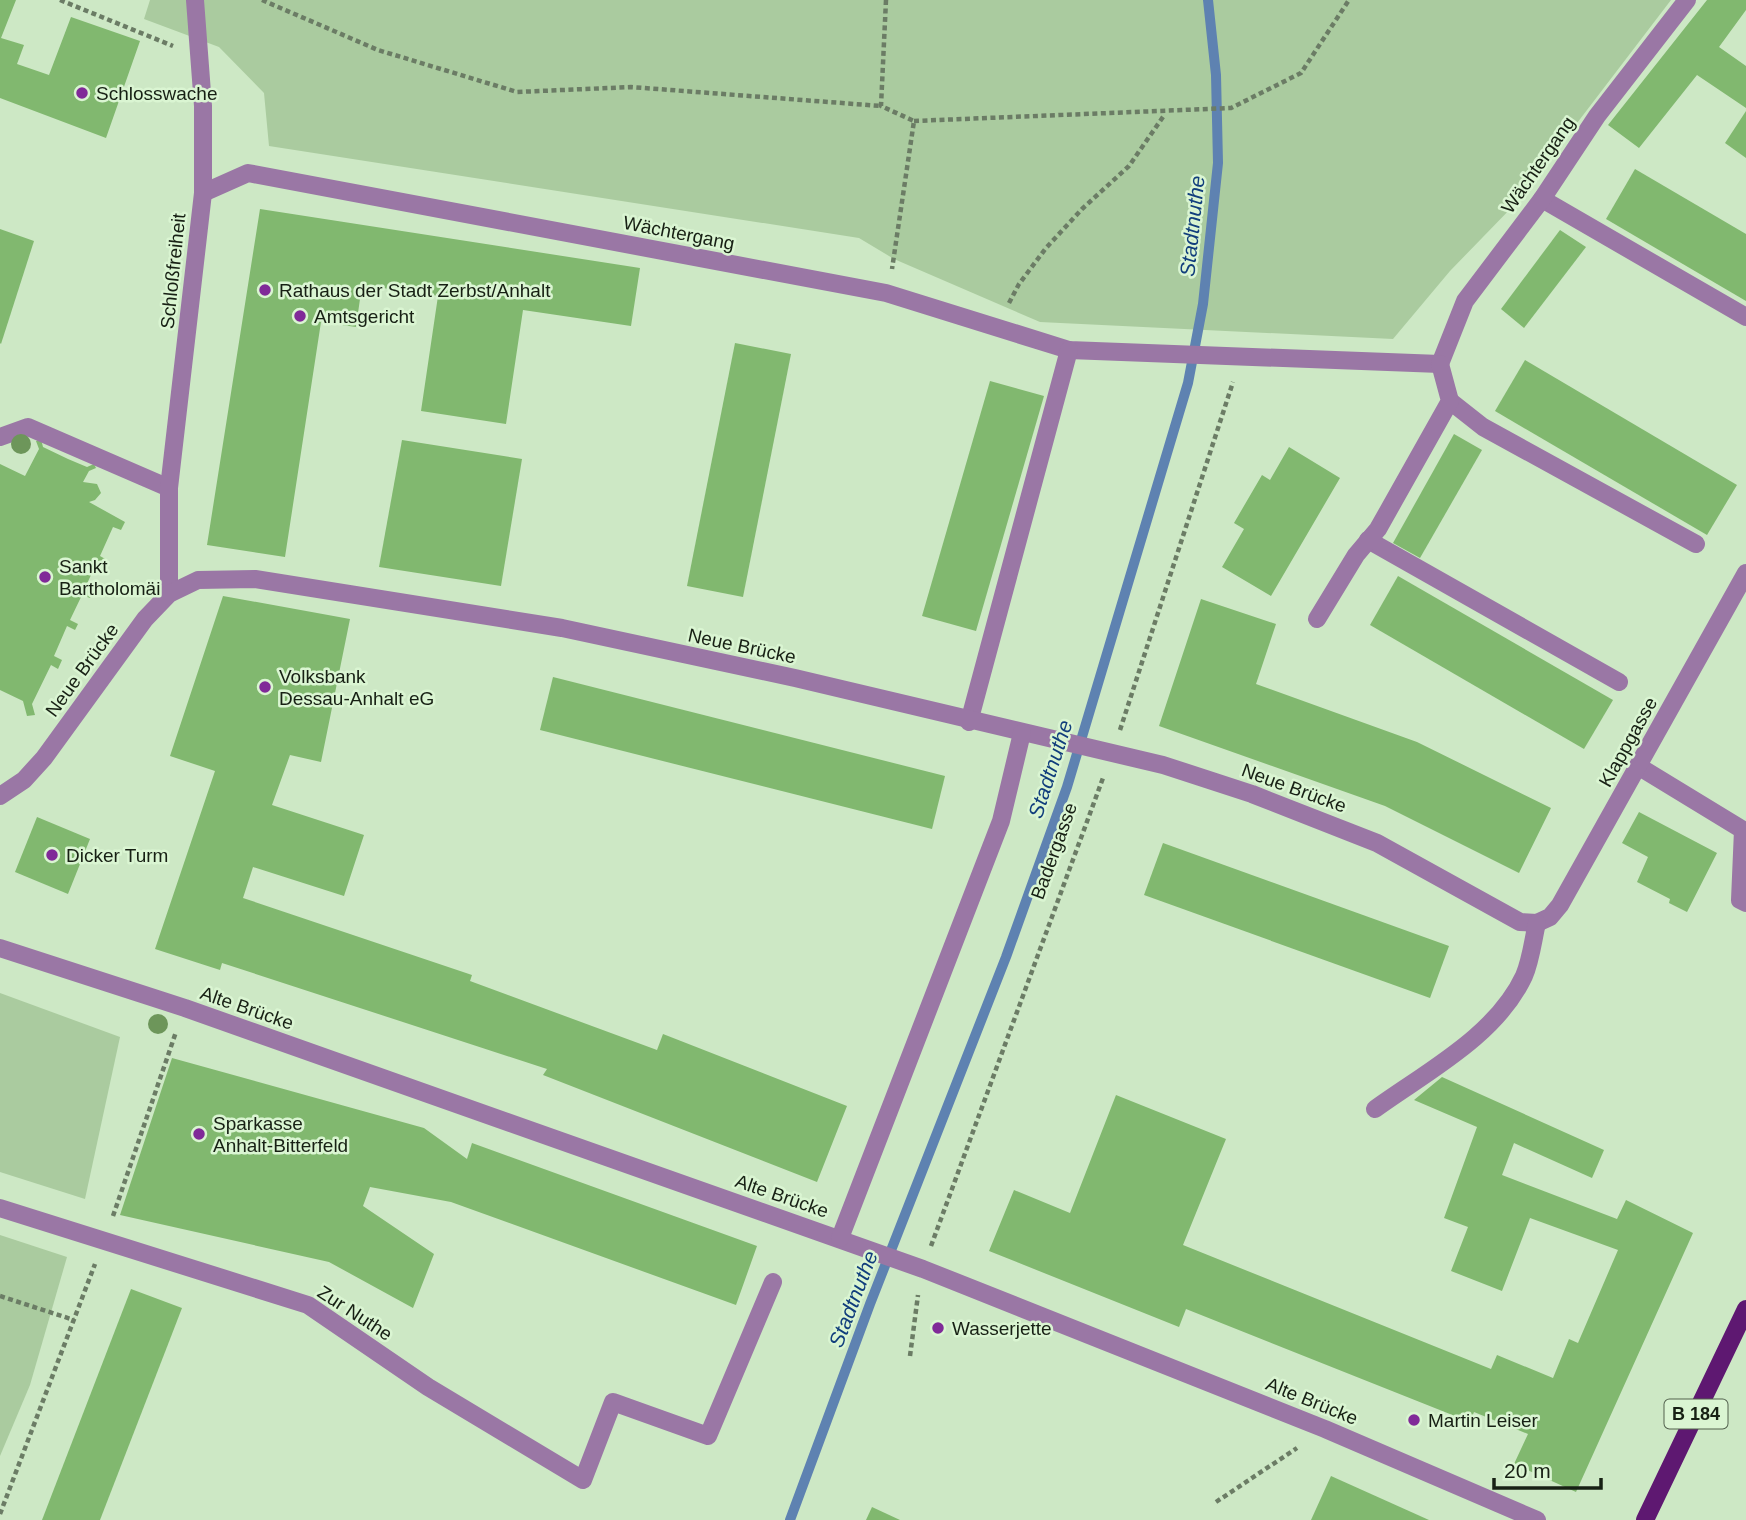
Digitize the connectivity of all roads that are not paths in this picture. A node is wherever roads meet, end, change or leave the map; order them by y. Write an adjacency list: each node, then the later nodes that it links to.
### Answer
1 (195, 0): 3 (street, Schloßfreiheit)
2 (1687, 0): 4 (street, Wächtergang)
3 (203, 193): 6 (street, Wächtergang); 10 (street, Schloßfreiheit)
4 (1542, 199): 5 (street); 7 (street, Wächtergang)
5 (1746, 317)
6 (1069, 350): 7 (street, Wächtergang); 17 (street)
7 (1440, 364): 8 (street)
8 (1450, 401): 11 (street); 12 (street)
9 (0, 437): 10 (street)
10 (169, 488): 14 (street, Schloßfreiheit)
11 (1368, 540): 15 (street); 16 (street)
12 (1696, 544)
13 (1746, 573): 19 (street, Klappgasse)
14 (169, 594): 17 (street, Neue Brücke); 20 (street, Neue Brücke)
15 (1317, 619)
16 (1619, 682)
17 (969, 722): 18 (street, Neue Brücke)
18 (1022, 733): 22 (street, Neue Brücke); 26 (street)
19 (1638, 766): 21 (street); 22 (street, Klappgasse)
20 (0, 796)
21 (1746, 903)
22 (1537, 923): 24 (street)
23 (0, 948): 26 (street, Alte Brücke)
24 (1375, 1109)
25 (0, 1208): 27 (street, Zur Nuthe)
26 (840, 1238): 29 (street, Alte Brücke)
27 (773, 1282)
28 (1746, 1309): 30 (main road, B 184)
29 (1537, 1520)
30 (1646, 1520)

